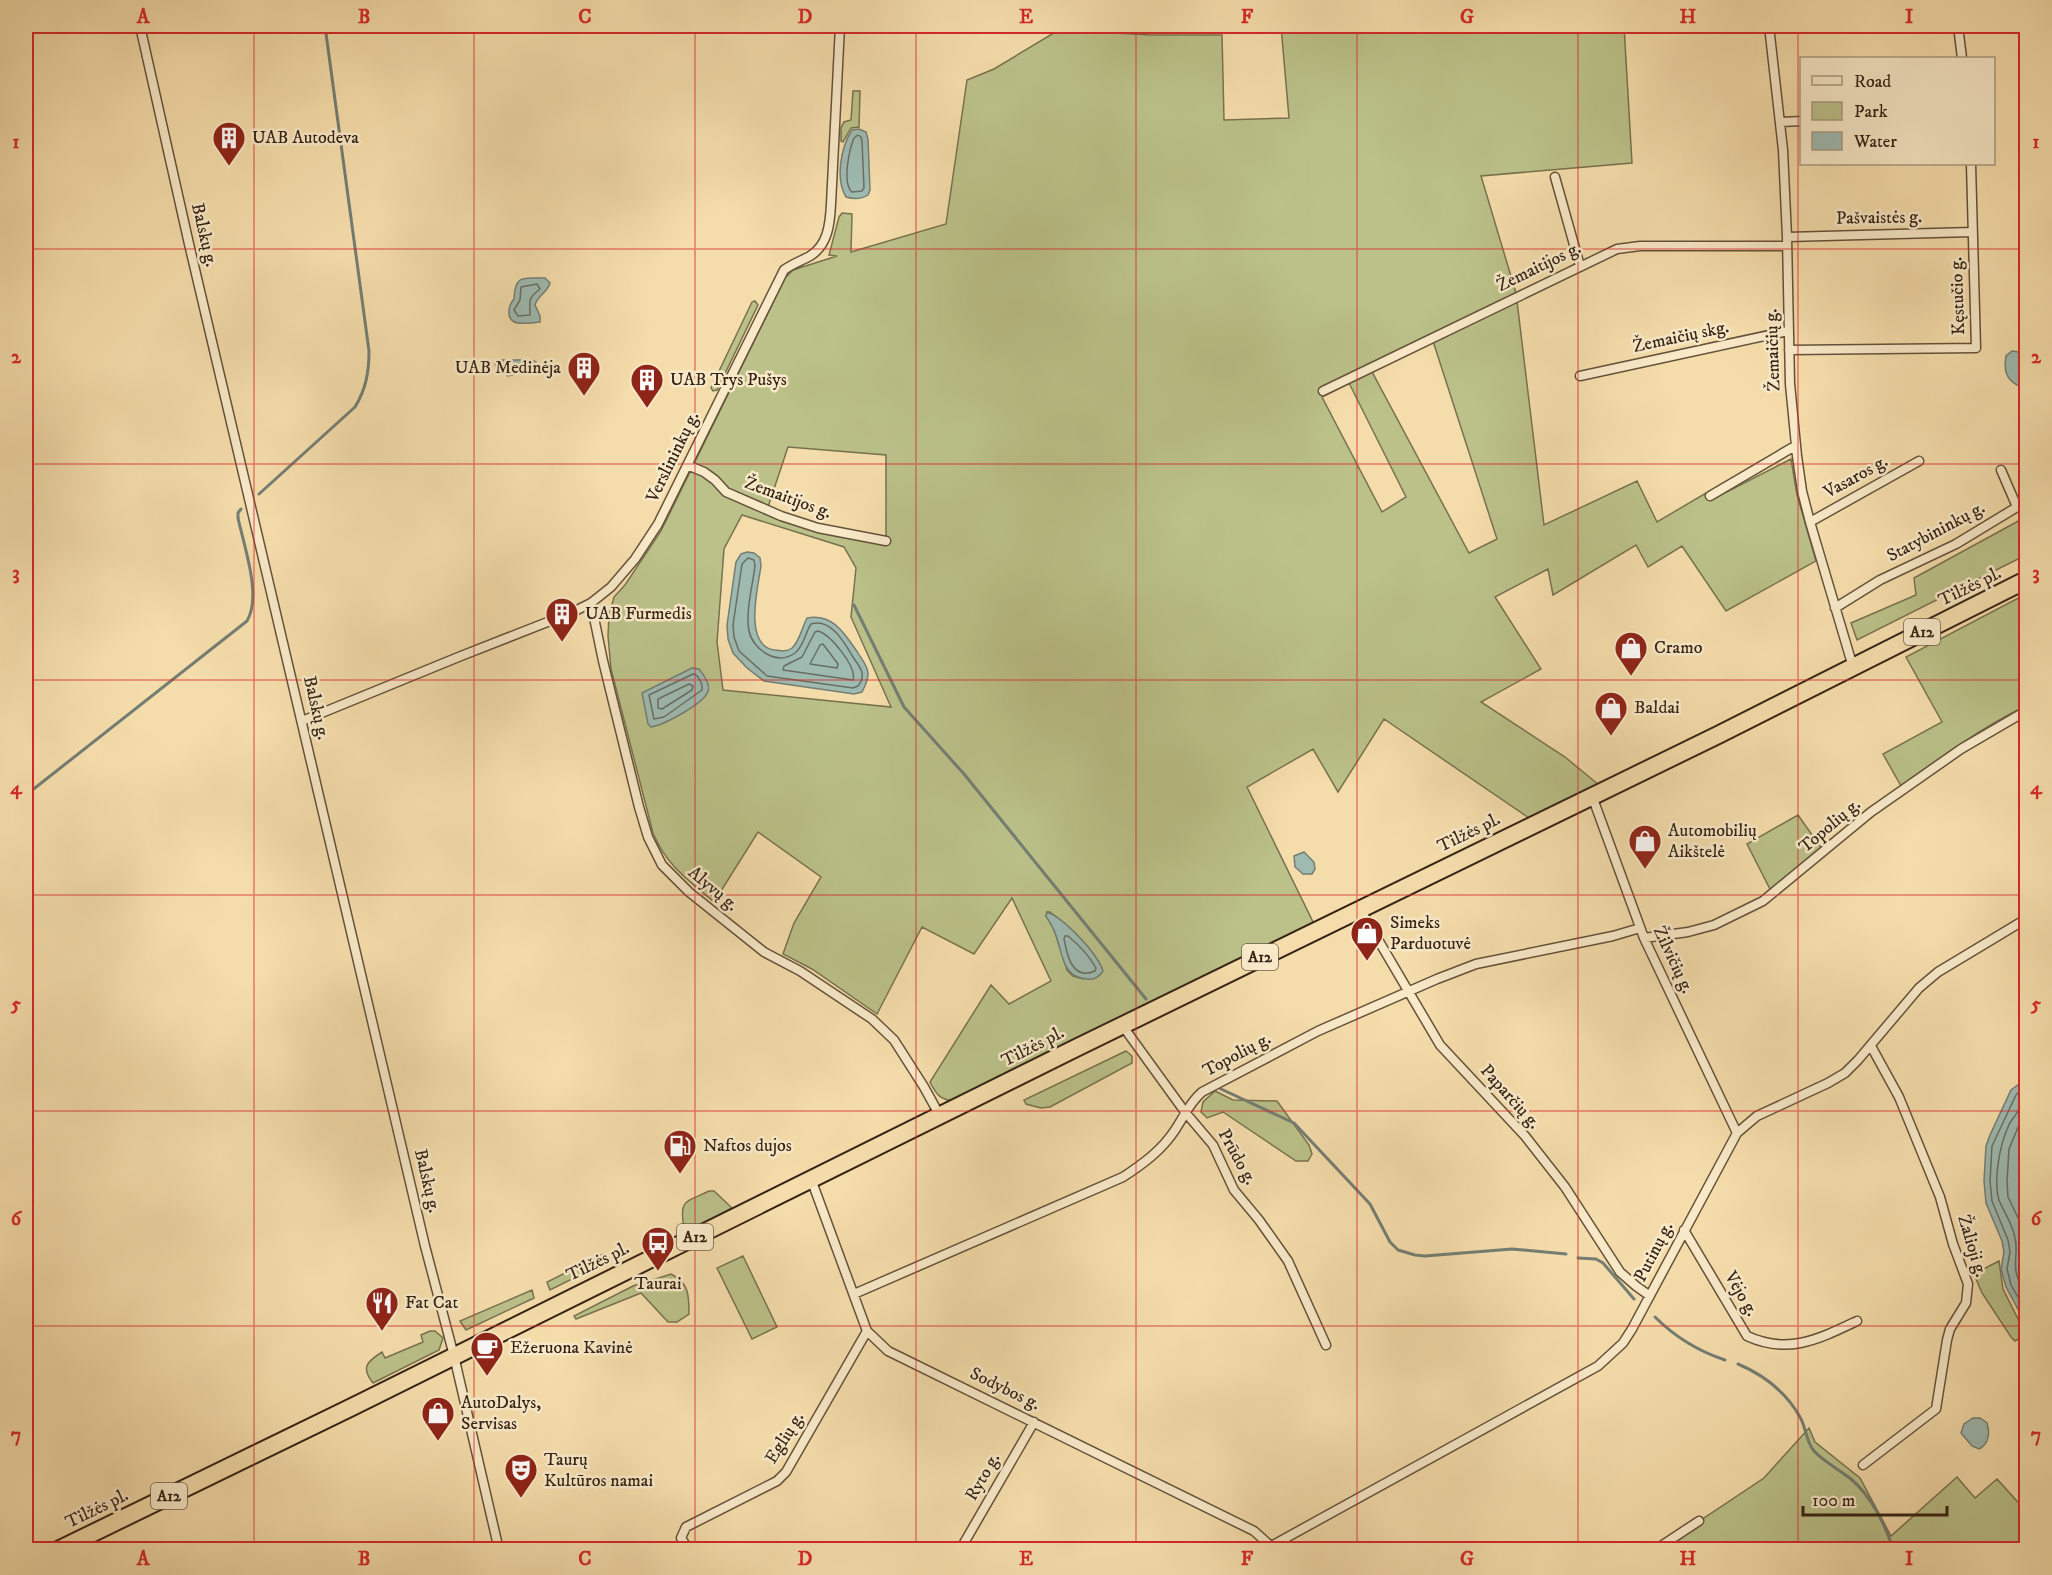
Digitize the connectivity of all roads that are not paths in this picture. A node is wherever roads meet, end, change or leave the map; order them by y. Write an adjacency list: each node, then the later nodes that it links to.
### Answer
1 (140, 26): 29 (street, Balskų g.)
2 (840, 26): 19 (street, Verslininkų g.)
3 (1769, 26): 7 (street, Žemaičių g.)
4 (1958, 26): 5 (street)
5 (1962, 57)
6 (1800, 121): 7 (street)
7 (1781, 122): 11 (street, Žemaičių g.)
8 (1971, 165): 10 (street, Kęstučio g.)
9 (1555, 177): 12 (street)
10 (1972, 232): 11 (street, Pašvaistės g.); 14 (street, Kęstučio g.)
11 (1787, 242): 12 (street, Žemaitijos g.); 13 (street, Žemaičių g.)
12 (1580, 266): 16 (street, Žemaitijos g.)
13 (1788, 331): 14 (street, Žemaičių g.); 15 (street, Žemaičių skg.)
14 (1789, 350): 17 (street, Žemaičių g.)
15 (1580, 376)
16 (1323, 391)
17 (1796, 446): 21 (street); 22 (street, Žemaičių g.)
18 (1919, 461): 22 (street, Vasaros g.)
19 (687, 465): 23 (street, Žemaitijos g.); 25 (street, Verslininkų g.)
20 (2001, 470): 26 (street, Statybininkų g.)
21 (1710, 496)
22 (1810, 522): 26 (street, Žemaičių g.)
23 (886, 541)
24 (2026, 580): 27 (highway, Tilžės pl. / A12)
25 (591, 603): 29 (street, Verslininkų g.); 39 (street, Alyvų g.)
26 (1835, 608): 27 (street, Žemaičių g.)
27 (1853, 667): 30 (highway, Tilžės pl. / A12)
28 (2026, 711): 34 (street, Topolių g.)
29 (302, 721): 48 (street, Balskų g.)
30 (1592, 795): 31 (highway, Tilžės pl. / A12); 33 (street, Žilvičių g.)
31 (1360, 908): 35 (street, Paparčių g.); 36 (highway, Tilžės pl. / A12)
32 (2026, 919): 37 (street, Putinų g.)
33 (1640, 928): 34 (street, Žilvičių g.); 35 (street, Topolių g.)
34 (1644, 938): 40 (street, Žilvičių g.)
35 (1408, 991): 38 (street, Topolių g.); 44 (street, Paparčių g.)
36 (1122, 1025): 38 (street, Prūdo g.); 39 (highway, Tilžės pl. / A12)
37 (1871, 1046): 40 (street, Putinų g.); 50 (street, Žalioji g.)
38 (1185, 1112): 43 (street, Topolių g.); 47 (street, Prūdo g.)
39 (940, 1116): 41 (highway, Tilžės pl. / A12)
40 (1737, 1133): 42 (street, Putinų g.)
41 (811, 1179): 43 (street, Sodybos g.); 48 (highway, Tilžės pl. / A12)
42 (1684, 1230): 44 (street, Putinų g.); 45 (street, Vėjo g.)
43 (854, 1294): 46 (street, Sodybos g.)
44 (1650, 1296): 53 (street, Putinų g.)
45 (1857, 1321)
46 (867, 1331): 49 (street, Sodybos g.); 55 (street, Eglių g.)
47 (1326, 1345)
48 (454, 1356): 52 (highway, Tilžės pl. / A12); 54 (street, Balskų g.)
49 (1034, 1422): 53 (street, Sodybos g.); 56 (street, Ryto g.)
50 (1863, 1465)
51 (1700, 1521): 57 (street)
52 (69, 1547)
53 (1270, 1548)
54 (499, 1550)
55 (689, 1550)
56 (960, 1550)
57 (1655, 1550)

